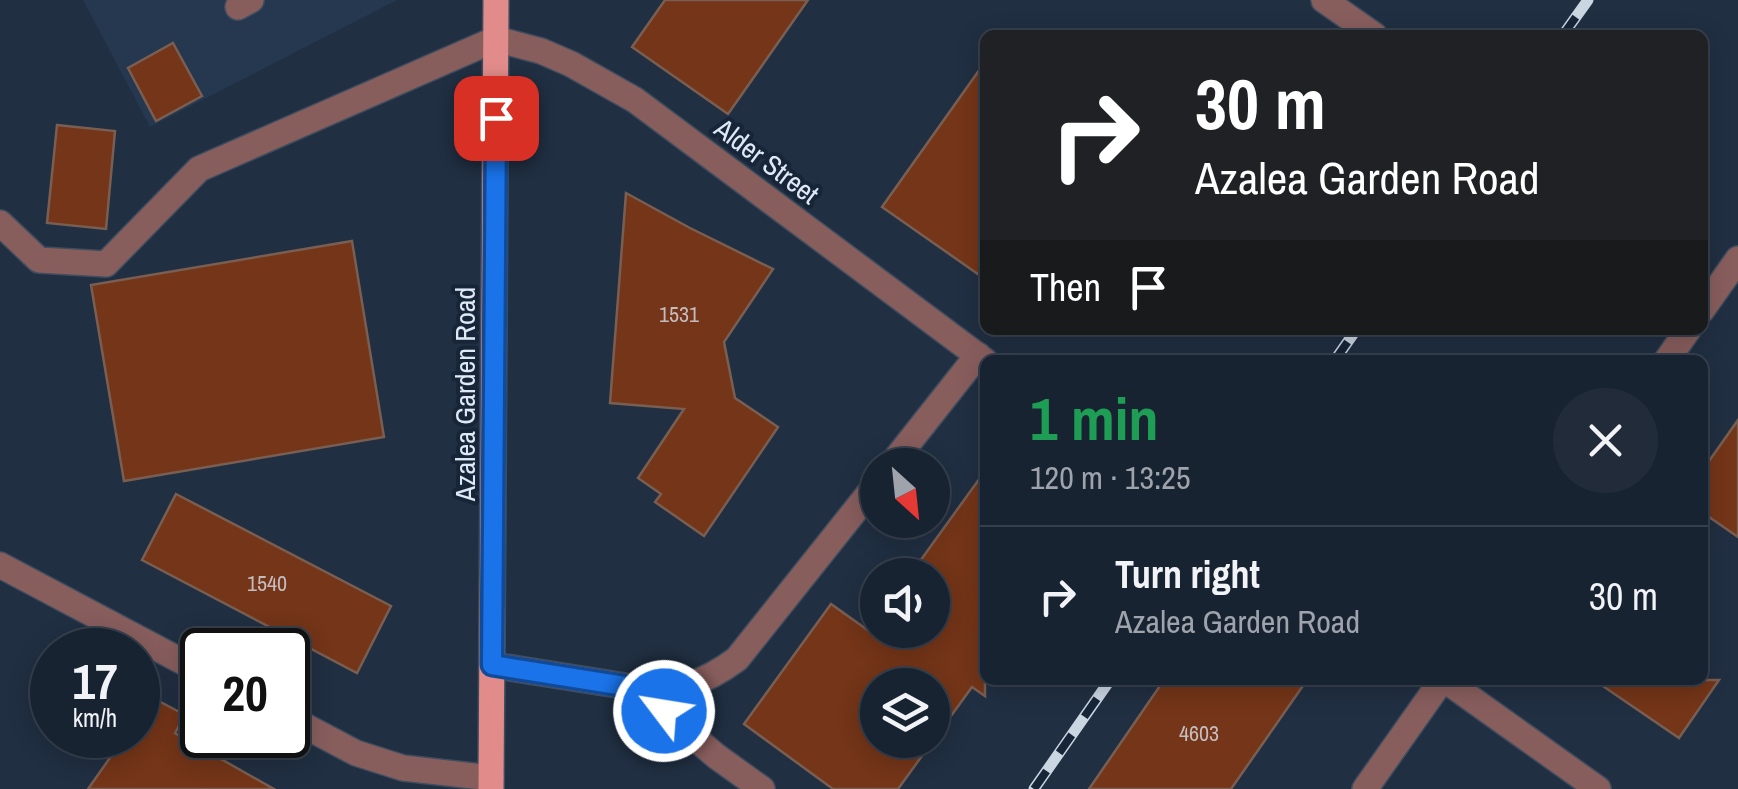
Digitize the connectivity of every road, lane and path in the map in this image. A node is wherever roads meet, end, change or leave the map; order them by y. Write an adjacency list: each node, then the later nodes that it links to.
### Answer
1 (496, 0): 4 (main road, Azalea Garden Road)
2 (1324, 0): 3 (street)
3 (1367, 30)
4 (496, 39): 5 (street); 8 (street, Alder Street); 14 (main road, Azalea Garden Road)
5 (0, 223)
6 (1734, 275): 7 (street)
7 (1708, 303)
8 (980, 357)
9 (980, 359): 10 (street)
10 (905, 448)
11 (860, 505): 17 (street)
12 (0, 564): 13 (street)
13 (180, 660)
14 (492, 665): 17 (street); 19 (main road, Azalea Garden Road)
15 (1439, 685): 21 (street)
16 (1450, 685): 22 (street)
17 (637, 688): 20 (street)
18 (310, 729): 19 (street)
19 (491, 784)
20 (762, 789)
21 (1365, 789)
22 (1598, 789)

